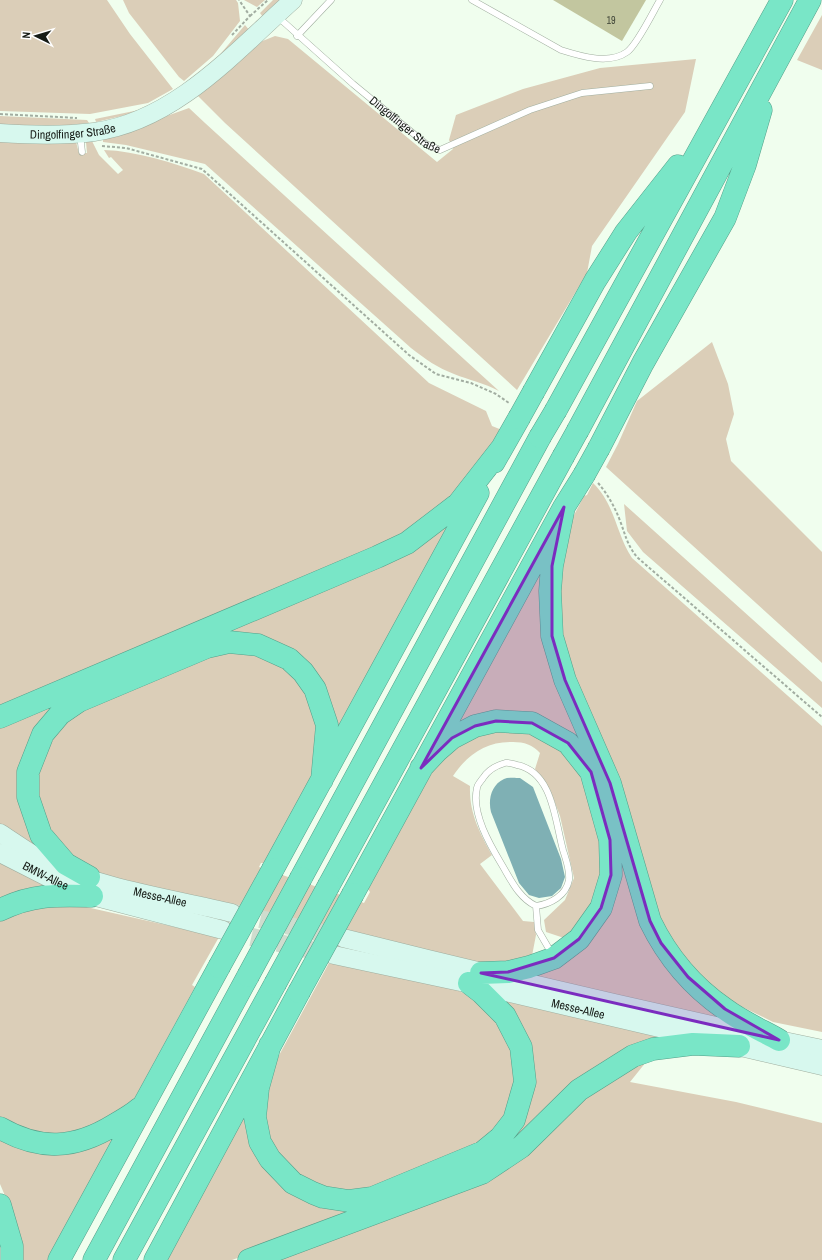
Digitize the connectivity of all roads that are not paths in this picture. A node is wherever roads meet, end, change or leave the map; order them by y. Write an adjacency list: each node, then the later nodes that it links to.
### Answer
1 (293, 0): 7 (main road, Dingolfinger Straße)
2 (332, 0): 8 (lane)
3 (472, 0): 4 (lane)
4 (660, 0)
5 (782, 0): 11 (highway)
6 (810, 0): 9 (highway)
7 (272, 8): 8 (lane, Dingolfinger Straße); 12 (main road, Dingolfinger Straße)
8 (297, 36): 10 (lane, Dingolfinger Straße)
9 (772, 69): 16 (highway, bridge); 42 (highway, bridge)
10 (650, 86)
11 (714, 122): 15 (highway, bridge); 41 (highway, bridge)
12 (85, 127): 13 (main road, Dingolfinger Straße); 14 (lane)
13 (0, 133)
14 (82, 152)
15 (501, 449): 17 (highway); 19 (highway)
16 (564, 507): 18 (highway); 31 (highway)
17 (0, 717)
18 (421, 768): 29 (highway); 32 (highway, bridge)
19 (322, 780): 22 (highway); 36 (highway, bridge)
20 (0, 833): 22 (main road, BMW-Allee)
21 (0, 853): 22 (main road, BMW-Allee)
22 (91, 887): 24 (highway); 25 (main road, Messe-Allee); 26 (main road, Messe-Allee)
23 (536, 906): 23 (lane); 29 (lane)
24 (0, 910)
25 (232, 913)
26 (223, 930)
27 (343, 938): 30 (main road, Messe-Allee)
28 (334, 955): 30 (main road, Messe-Allee)
29 (554, 958): 30 (highway)
30 (475, 978): 31 (main road, Messe-Allee); 32 (highway); 33 (main road, Messe-Allee)
31 (779, 1040): 34 (main road, Messe-Allee)
32 (270, 1046): 43 (highway)
33 (740, 1046): 35 (main road, Messe-Allee); 44 (highway)
34 (822, 1049)
35 (822, 1066)
36 (145, 1103): 37 (highway); 40 (highway)
37 (0, 1128)
38 (0, 1206): 39 (highway)
39 (12, 1260)
40 (59, 1260)
41 (94, 1260)
42 (124, 1260)
43 (155, 1260)
44 (249, 1260)

